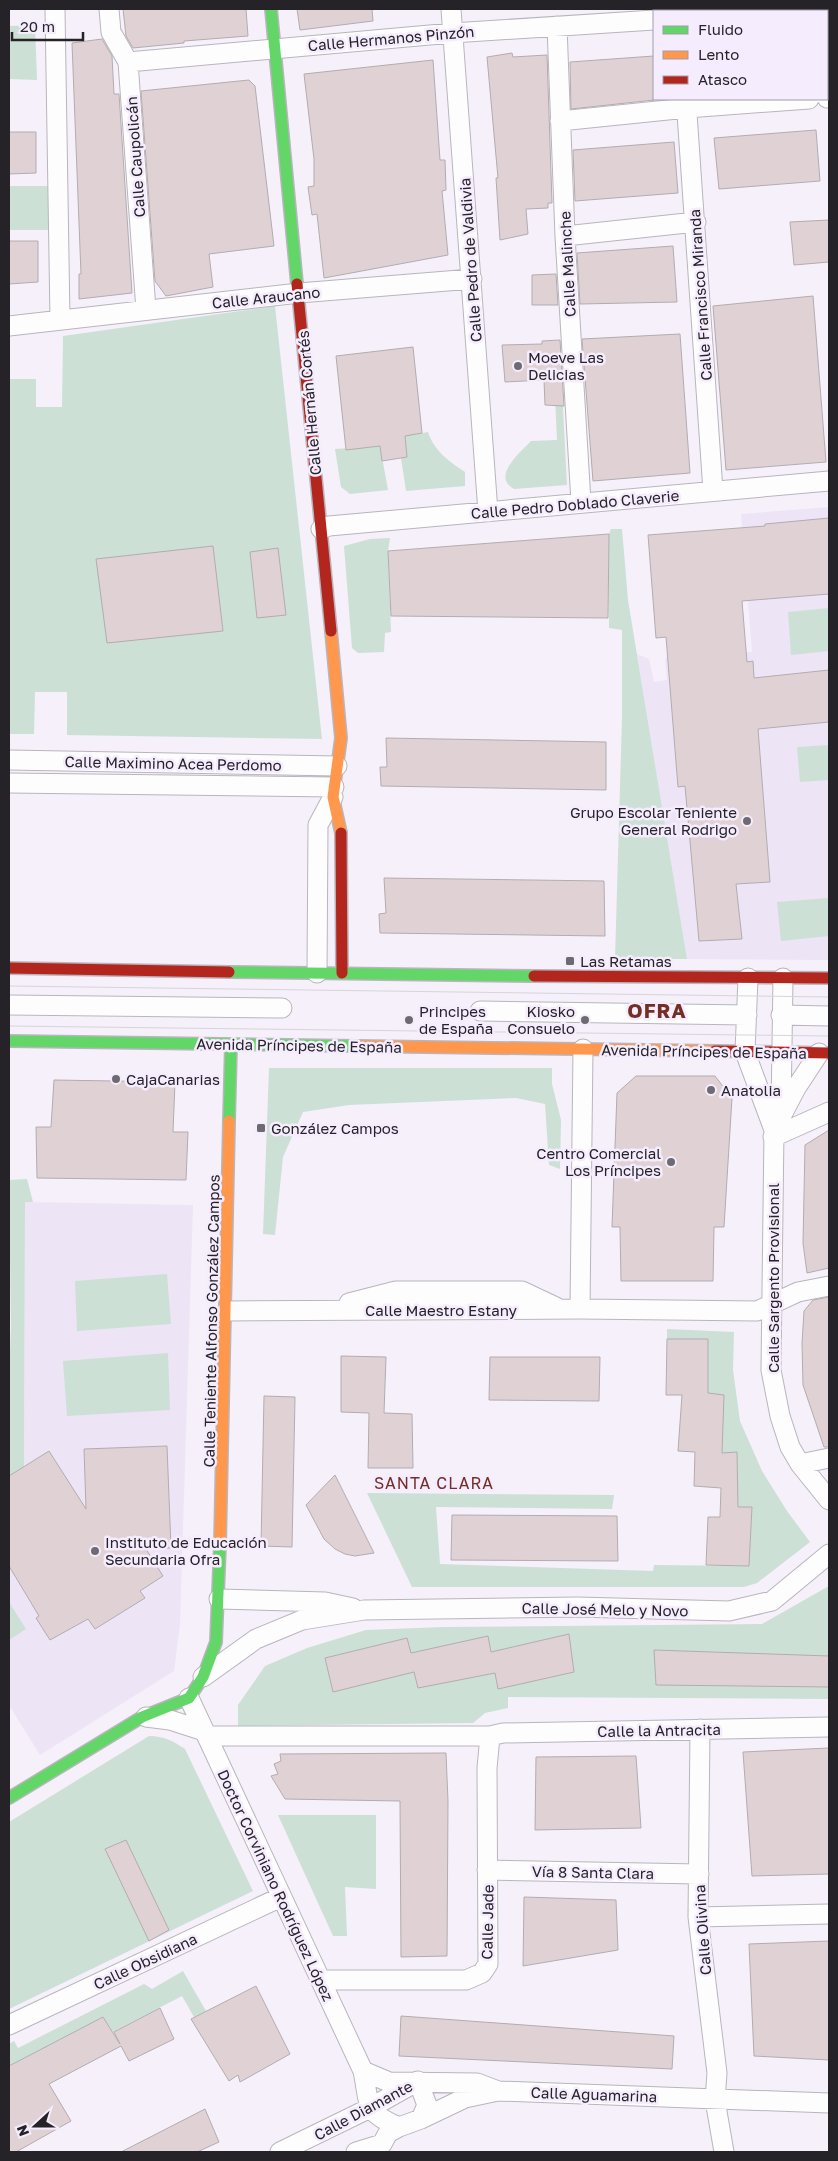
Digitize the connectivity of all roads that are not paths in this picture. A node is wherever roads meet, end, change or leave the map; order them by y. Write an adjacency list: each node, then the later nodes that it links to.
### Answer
1 (55, 9): 18 (street)
2 (109, 9): 9 (street, Calle Caupolicán)
3 (271, 9): 8 (street, Calle Hernán Cortés)
4 (451, 9): 7 (street, Calle Pedro de Valdivia)
5 (653, 20): 6 (street, Calle Hermanos Pinzón)
6 (557, 26): 7 (street, Calle Hermanos Pinzón); 12 (street, Calle Malinche)
7 (452, 33): 8 (street, Calle Hermanos Pinzón); 15 (street, Calle Pedro de Valdivia)
8 (275, 48): 9 (street, Calle Hermanos Pinzón); 16 (street, Calle Hernán Cortés)
9 (128, 62): 17 (street, Calle Caupolicán)
10 (778, 100): 11 (street)
11 (687, 103): 12 (street); 13 (street, Calle Francisco Miranda)
12 (560, 120): 14 (street, Calle Malinche)
13 (696, 222): 14 (street); 21 (street, Calle Francisco Miranda)
14 (565, 236): 22 (street, Calle Malinche)
15 (472, 279): 16 (street, Calle Araucano); 23 (street, Calle Pedro de Valdivia)
16 (299, 293): 17 (street, Calle Araucano); 24 (street, Calle Hernán Cortés)
17 (146, 310): 18 (street, Calle Araucano)
18 (60, 320): 19 (street, Calle Araucano)
19 (9, 326)
20 (829, 481): 21 (street, Calle Pedro Doblado Claverie)
21 (712, 491): 22 (street, Calle Pedro Doblado Claverie)
22 (581, 502): 23 (street, Calle Pedro Doblado Claverie)
23 (488, 512): 24 (street, Calle Pedro Doblado Claverie)
24 (321, 529): 28 (street, Calle Hernán Cortés)
25 (9, 760): 26 (street, Calle Maximino Acea Perdomo)
26 (57, 761): 27 (street, Calle Maximino Acea Perdomo); 30 (street)
27 (84, 762): 28 (street, Calle Maximino Acea Perdomo); 31 (street)
28 (336, 766): 32 (street, Calle Hernán Cortés)
29 (9, 783): 30 (street, Calle Maximino Acea Perdomo)
30 (56, 784): 31 (street, Calle Maximino Acea Perdomo)
31 (84, 784): 32 (street, Calle Maximino Acea Perdomo)
32 (334, 792): 34 (street, Calle Hernán Cortés); 35 (street, Calle Hernán Cortés)
33 (9, 968): 34 (street)
34 (317, 973): 35 (street)
35 (342, 973): 36 (street)
36 (748, 978): 37 (street); 42 (street, Calle Sargento Provisional)
37 (783, 978): 38 (street); 43 (street, Calle Sargento Provisional)
38 (829, 978)
39 (9, 1004): 40 (street)
40 (282, 1008)
41 (480, 1011): 42 (street)
42 (747, 1015): 48 (street, Calle Sargento Provisional)
43 (781, 1015): 44 (street); 49 (street, Calle Sargento Provisional)
44 (829, 1016)
45 (9, 1041): 46 (street, Avenida Príncipes de España)
46 (231, 1044): 47 (street, Avenida Príncipes de España); 56 (street, Calle Teniente Alfonso González Campos)
47 (583, 1049): 48 (street, Avenida Príncipes de España); 55 (street)
48 (745, 1052): 49 (street, Avenida Príncipes de España); 52 (street, Calle Sargento Provisional)
49 (780, 1052): 50 (street, Avenida Príncipes de España); 52 (street, Calle Sargento Provisional)
50 (824, 1053): 52 (street)
51 (829, 1112): 52 (street)
52 (776, 1127): 54 (street, Calle Sargento Provisional)
53 (829, 1286): 54 (street, Calle Maestro Estany)
54 (773, 1303): 55 (street, Calle Maestro Estany); 58 (street, Calle Sargento Provisional)
55 (570, 1309): 56 (street, Calle Maestro Estany)
56 (227, 1311): 61 (street, Calle Teniente Alfonso González Campos)
57 (829, 1458): 58 (street)
58 (800, 1464): 59 (street, Calle Sargento Provisional)
59 (829, 1500)
60 (829, 1554): 62 (street, Calle José Melo y Novo)
61 (219, 1599): 62 (street); 63 (street, Calle Teniente Alfonso González Campos)
62 (364, 1610): 63 (street)
63 (204, 1677): 64 (street, Calle Teniente Alfonso González Campos)
64 (189, 1698): 65 (street); 68 (street, Doctor Corviniano Rodríguez López)
65 (142, 1717): 68 (street, Calle la Antracita); 70 (street)
66 (829, 1727): 67 (street, Calle la Antracita)
67 (700, 1729): 69 (street, Calle la Antracita); 72 (street, Calle Olivina)
68 (206, 1734): 69 (street, Calle la Antracita); 73 (street, Doctor Corviniano Rodríguez López)
69 (490, 1736): 71 (street, Calle Jade)
70 (9, 1798)
71 (488, 1870): 72 (street, Vía 8 Santa Clara); 76 (street, Calle Jade)
72 (699, 1874): 75 (street, Calle Olivina)
73 (281, 1897): 76 (street, Doctor Corviniano Rodríguez López); 77 (street, Calle Obsidiana)
74 (829, 1914): 75 (street)
75 (698, 1917): 81 (street, Calle Olivina)
76 (320, 1980): 78 (street, Doctor Corviniano Rodríguez López)
77 (9, 2025)
78 (363, 2071): 79 (street, Calle Aguamarina); 83 (street, Doctor Corviniano Rodríguez López)
79 (418, 2081): 80 (street, Calle Aguamarina); 83 (street, Calle Diamante); 84 (street)
80 (498, 2091): 81 (street, Calle Aguamarina); 84 (street)
81 (716, 2100): 82 (street, Calle Aguamarina); 89 (street, Calle Olivina)
82 (829, 2103)
83 (370, 2108): 85 (street); 87 (street, Calle Diamante)
84 (422, 2119): 85 (street)
85 (399, 2127): 86 (street)
86 (384, 2148): 88 (street)
87 (280, 2152)
88 (356, 2152)
89 (724, 2152)

